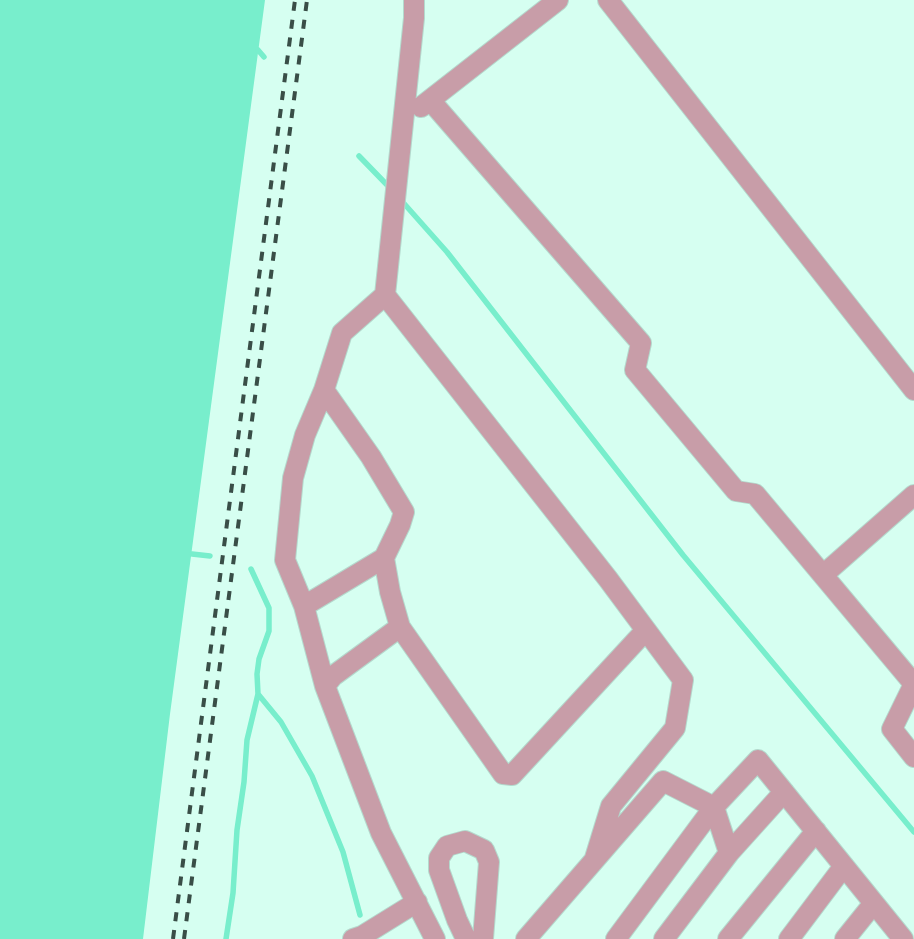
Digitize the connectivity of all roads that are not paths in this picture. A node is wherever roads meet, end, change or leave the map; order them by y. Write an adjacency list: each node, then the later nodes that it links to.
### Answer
1 (414, 0): 5 (lane)
2 (558, 0): 4 (lane)
3 (608, 0): 8 (lane)
4 (430, 100): 5 (lane); 11 (lane)
5 (404, 121): 6 (lane)
6 (385, 295): 7 (lane); 14 (lane)
7 (324, 390): 10 (lane); 12 (lane)
8 (914, 390)
9 (914, 495): 11 (lane)
10 (384, 558): 12 (lane); 13 (lane)
11 (823, 575): 16 (lane)
12 (304, 606): 15 (lane)
13 (400, 627): 14 (lane); 15 (lane)
14 (646, 630): 21 (lane)
15 (325, 686): 23 (lane)
16 (914, 757)
17 (784, 792): 18 (lane); 19 (lane); 20 (lane)
18 (714, 807): 20 (lane); 21 (lane); 30 (lane)
19 (816, 831): 22 (lane); 32 (lane)
20 (729, 853): 31 (lane)
21 (595, 858): 29 (lane)
22 (844, 866): 24 (lane); 33 (lane)
23 (417, 902): 25 (lane); 26 (lane)
24 (874, 903): 34 (lane); 35 (lane)
25 (353, 939)
26 (435, 939)
27 (466, 939): 28 (lane)
28 (483, 939)
29 (526, 939)
30 (616, 939)
31 (664, 939)
32 (728, 939)
33 (789, 939)
34 (845, 939)
35 (903, 939)

